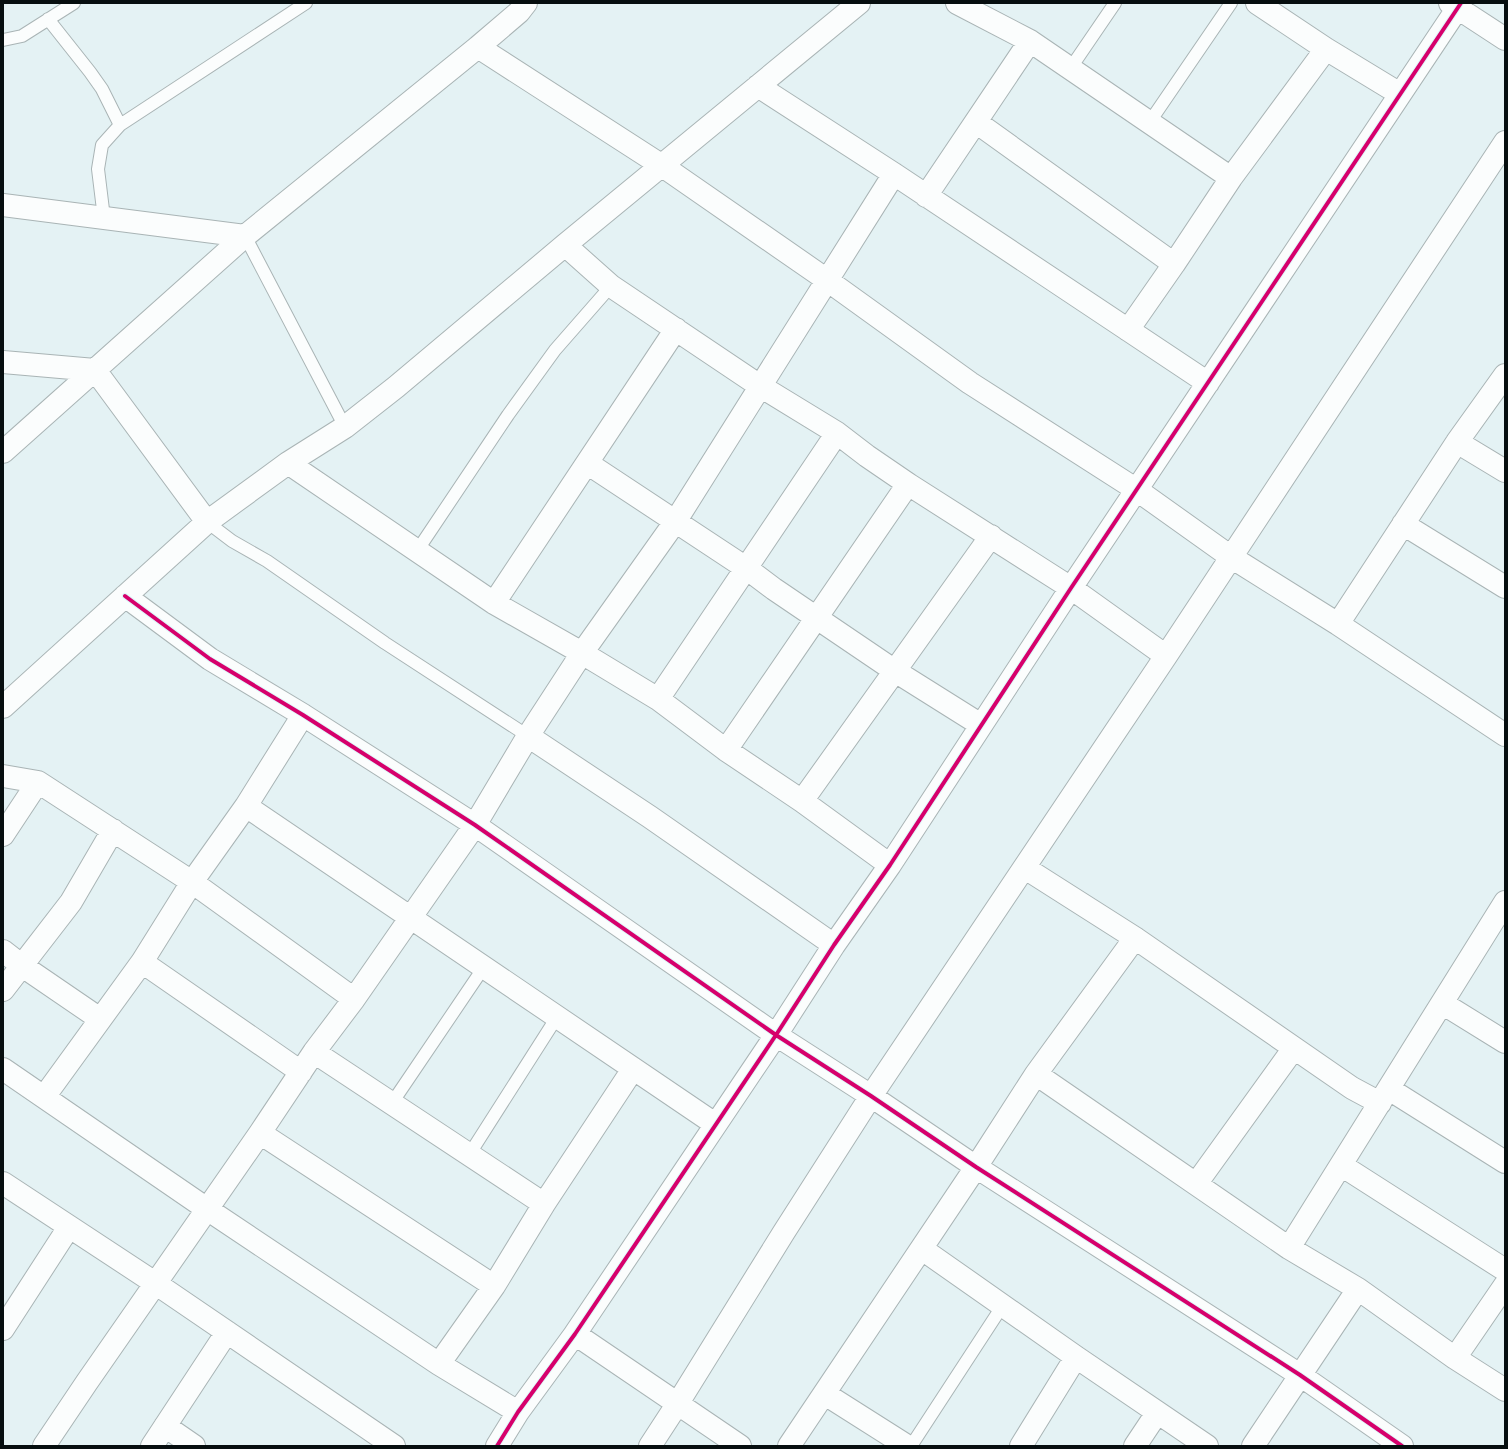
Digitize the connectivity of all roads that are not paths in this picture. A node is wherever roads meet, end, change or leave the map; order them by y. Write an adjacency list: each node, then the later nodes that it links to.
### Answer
1 (74, 3): 10 (lane)
2 (306, 3): 21 (lane)
3 (859, 3): 17 (street)
4 (957, 3): 13 (street)
5 (1115, 3): 16 (lane)
6 (1231, 3): 20 (lane)
7 (1257, 3): 15 (street)
8 (1456, 5): 11 (street); 18 (street)
9 (518, 6): 14 (street)
10 (48, 19): 12 (lane); 21 (lane)
11 (1505, 39)
12 (3, 40)
13 (1030, 41): 16 (street); 19 (street)
14 (478, 47): 23 (street); 29 (street)
15 (1326, 49): 18 (street); 25 (street)
16 (1070, 69): 20 (street)
17 (758, 86): 23 (street); 24 (street)
18 (1400, 94): 39 (street)
19 (976, 122): 26 (street); 31 (street)
20 (1149, 123): 25 (street)
21 (120, 124): 28 (lane)
22 (1505, 142): 55 (street)
23 (661, 165): 30 (street); 32 (street)
24 (894, 174): 26 (street); 32 (street)
25 (1231, 178): 31 (street)
26 (926, 196): 35 (street)
27 (3, 205): 28 (street)
28 (104, 218): 29 (street)
29 (245, 236): 37 (street); 41 (lane)
30 (565, 244): 33 (street); 41 (street)
31 (1174, 264): 35 (street)
32 (827, 280): 40 (street); 49 (street)
33 (611, 286): 34 (street); 54 (lane)
34 (676, 329): 40 (street); 46 (street)
35 (1128, 330): 39 (street)
36 (3, 362): 37 (street)
37 (95, 370): 44 (street); 50 (street)
38 (1505, 375): 43 (street)
39 (1208, 383): 49 (street)
40 (760, 386): 42 (street); 51 (street)
41 (345, 427): 45 (street)
42 (837, 434): 48 (street); 56 (street)
43 (1457, 442): 47 (street); 52 (street)
44 (3, 452)
45 (288, 463): 50 (street); 54 (street)
46 (587, 463): 51 (street); 60 (street)
47 (1505, 471)
48 (908, 484): 53 (street); 61 (street)
49 (1137, 490): 55 (street); 58 (street)
50 (207, 522): 59 (street); 71 (lane)
51 (675, 522): 56 (street); 63 (street)
52 (1403, 524): 57 (street); 62 (street)
53 (991, 536): 58 (street); 65 (street)
54 (417, 551): 60 (street)
55 (1231, 557): 62 (street); 64 (street)
56 (746, 568): 61 (street); 66 (street)
57 (1505, 587)
58 (1071, 588): 64 (street); 69 (street)
59 (125, 596): 67 (street); 68 (street)
60 (494, 603): 63 (street)
61 (817, 619): 65 (street); 72 (street)
62 (1338, 624): 70 (street)
63 (582, 653): 66 (street); 71 (street)
64 (1166, 656): 81 (street)
65 (895, 671): 69 (street); 75 (street)
66 (658, 699): 72 (street)
67 (3, 708)
68 (303, 715): 76 (street); 77 (street)
69 (981, 725): 80 (street)
70 (1505, 735)
71 (528, 736): 77 (street); 86 (street)
72 (726, 750): 75 (street)
73 (3, 776): 74 (street)
74 (38, 782): 78 (street); 79 (street)
75 (802, 800): 80 (street)
76 (246, 806): 82 (street); 84 (street)
77 (475, 825): 84 (street); 96 (street)
78 (113, 830): 82 (street); 89 (street)
79 (3, 835)
80 (890, 865): 86 (street)
81 (1025, 868): 85 (street); 104 (street)
82 (192, 882): 88 (street); 92 (street)
83 (1505, 902): 93 (street)
84 (410, 917): 90 (street); 92 (street)
85 (1135, 938): 98 (street); 103 (street)
86 (834, 945): 96 (street)
87 (3, 951): 89 (street)
88 (142, 962): 95 (street); 102 (street)
89 (21, 966): 91 (street); 95 (street)
90 (484, 967): 94 (street); 107 (lane)
91 (3, 990)
92 (354, 999): 99 (street)
93 (1442, 1003): 97 (street); 105 (street)
94 (557, 1017): 101 (street); 110 (lane)
95 (100, 1019): 106 (street)
96 (776, 1035): 104 (street); 108 (street)
97 (1505, 1042)
98 (1294, 1048): 105 (street); 115 (street)
99 (314, 1052): 102 (street); 107 (street)
100 (3, 1069): 106 (street)
101 (633, 1069): 108 (street); 116 (street)
102 (301, 1072): 109 (street)
103 (1036, 1074): 113 (street); 115 (street)
104 (871, 1096): 113 (street); 136 (street)
105 (1384, 1096): 111 (street); 112 (street)
106 (44, 1097): 117 (street)
107 (392, 1103): 110 (street)
108 (715, 1124): 129 (street)
109 (260, 1133): 117 (street); 124 (street)
110 (469, 1155): 116 (street)
111 (1505, 1162)
112 (1341, 1165): 119 (street); 121 (street)
113 (976, 1167): 120 (street); 133 (street)
114 (3, 1183): 118 (street)
115 (1196, 1184): 119 (street)
116 (544, 1204): 124 (street)
117 (207, 1209): 122 (street); 132 (street)
118 (69, 1227): 122 (street); 127 (street)
119 (1289, 1248): 125 (street)
120 (922, 1249): 126 (street); 135 (street)
121 (1505, 1270)
122 (155, 1283): 128 (street); 141 (street)
123 (1505, 1285): 131 (street)
124 (494, 1286): 132 (street)
125 (1358, 1289): 131 (street); 133 (street)
126 (1003, 1305): 130 (street); 149 (lane)
127 (3, 1329)
128 (227, 1332): 139 (street); 140 (street)
129 (575, 1334): 136 (street); 137 (street)
130 (1076, 1357): 138 (street); 150 (street)
131 (1455, 1358): 134 (street)
132 (439, 1364): 137 (street)
133 (1300, 1375): 153 (street); 154 (street)
134 (1505, 1390)
135 (825, 1394): 147 (street); 148 (street)
136 (678, 1403): 145 (street); 146 (street)
137 (518, 1412): 144 (street)
138 (1157, 1412): 151 (street); 152 (street)
139 (165, 1426): 142 (street); 143 (street)
140 (390, 1445)
141 (44, 1446)
142 (152, 1446)
143 (194, 1446)
144 (497, 1446)
145 (650, 1446)
146 (740, 1446)
147 (790, 1446)
148 (907, 1446)
149 (911, 1446)
150 (1021, 1446)
151 (1135, 1446)
152 (1207, 1446)
153 (1253, 1446)
154 (1402, 1446)

